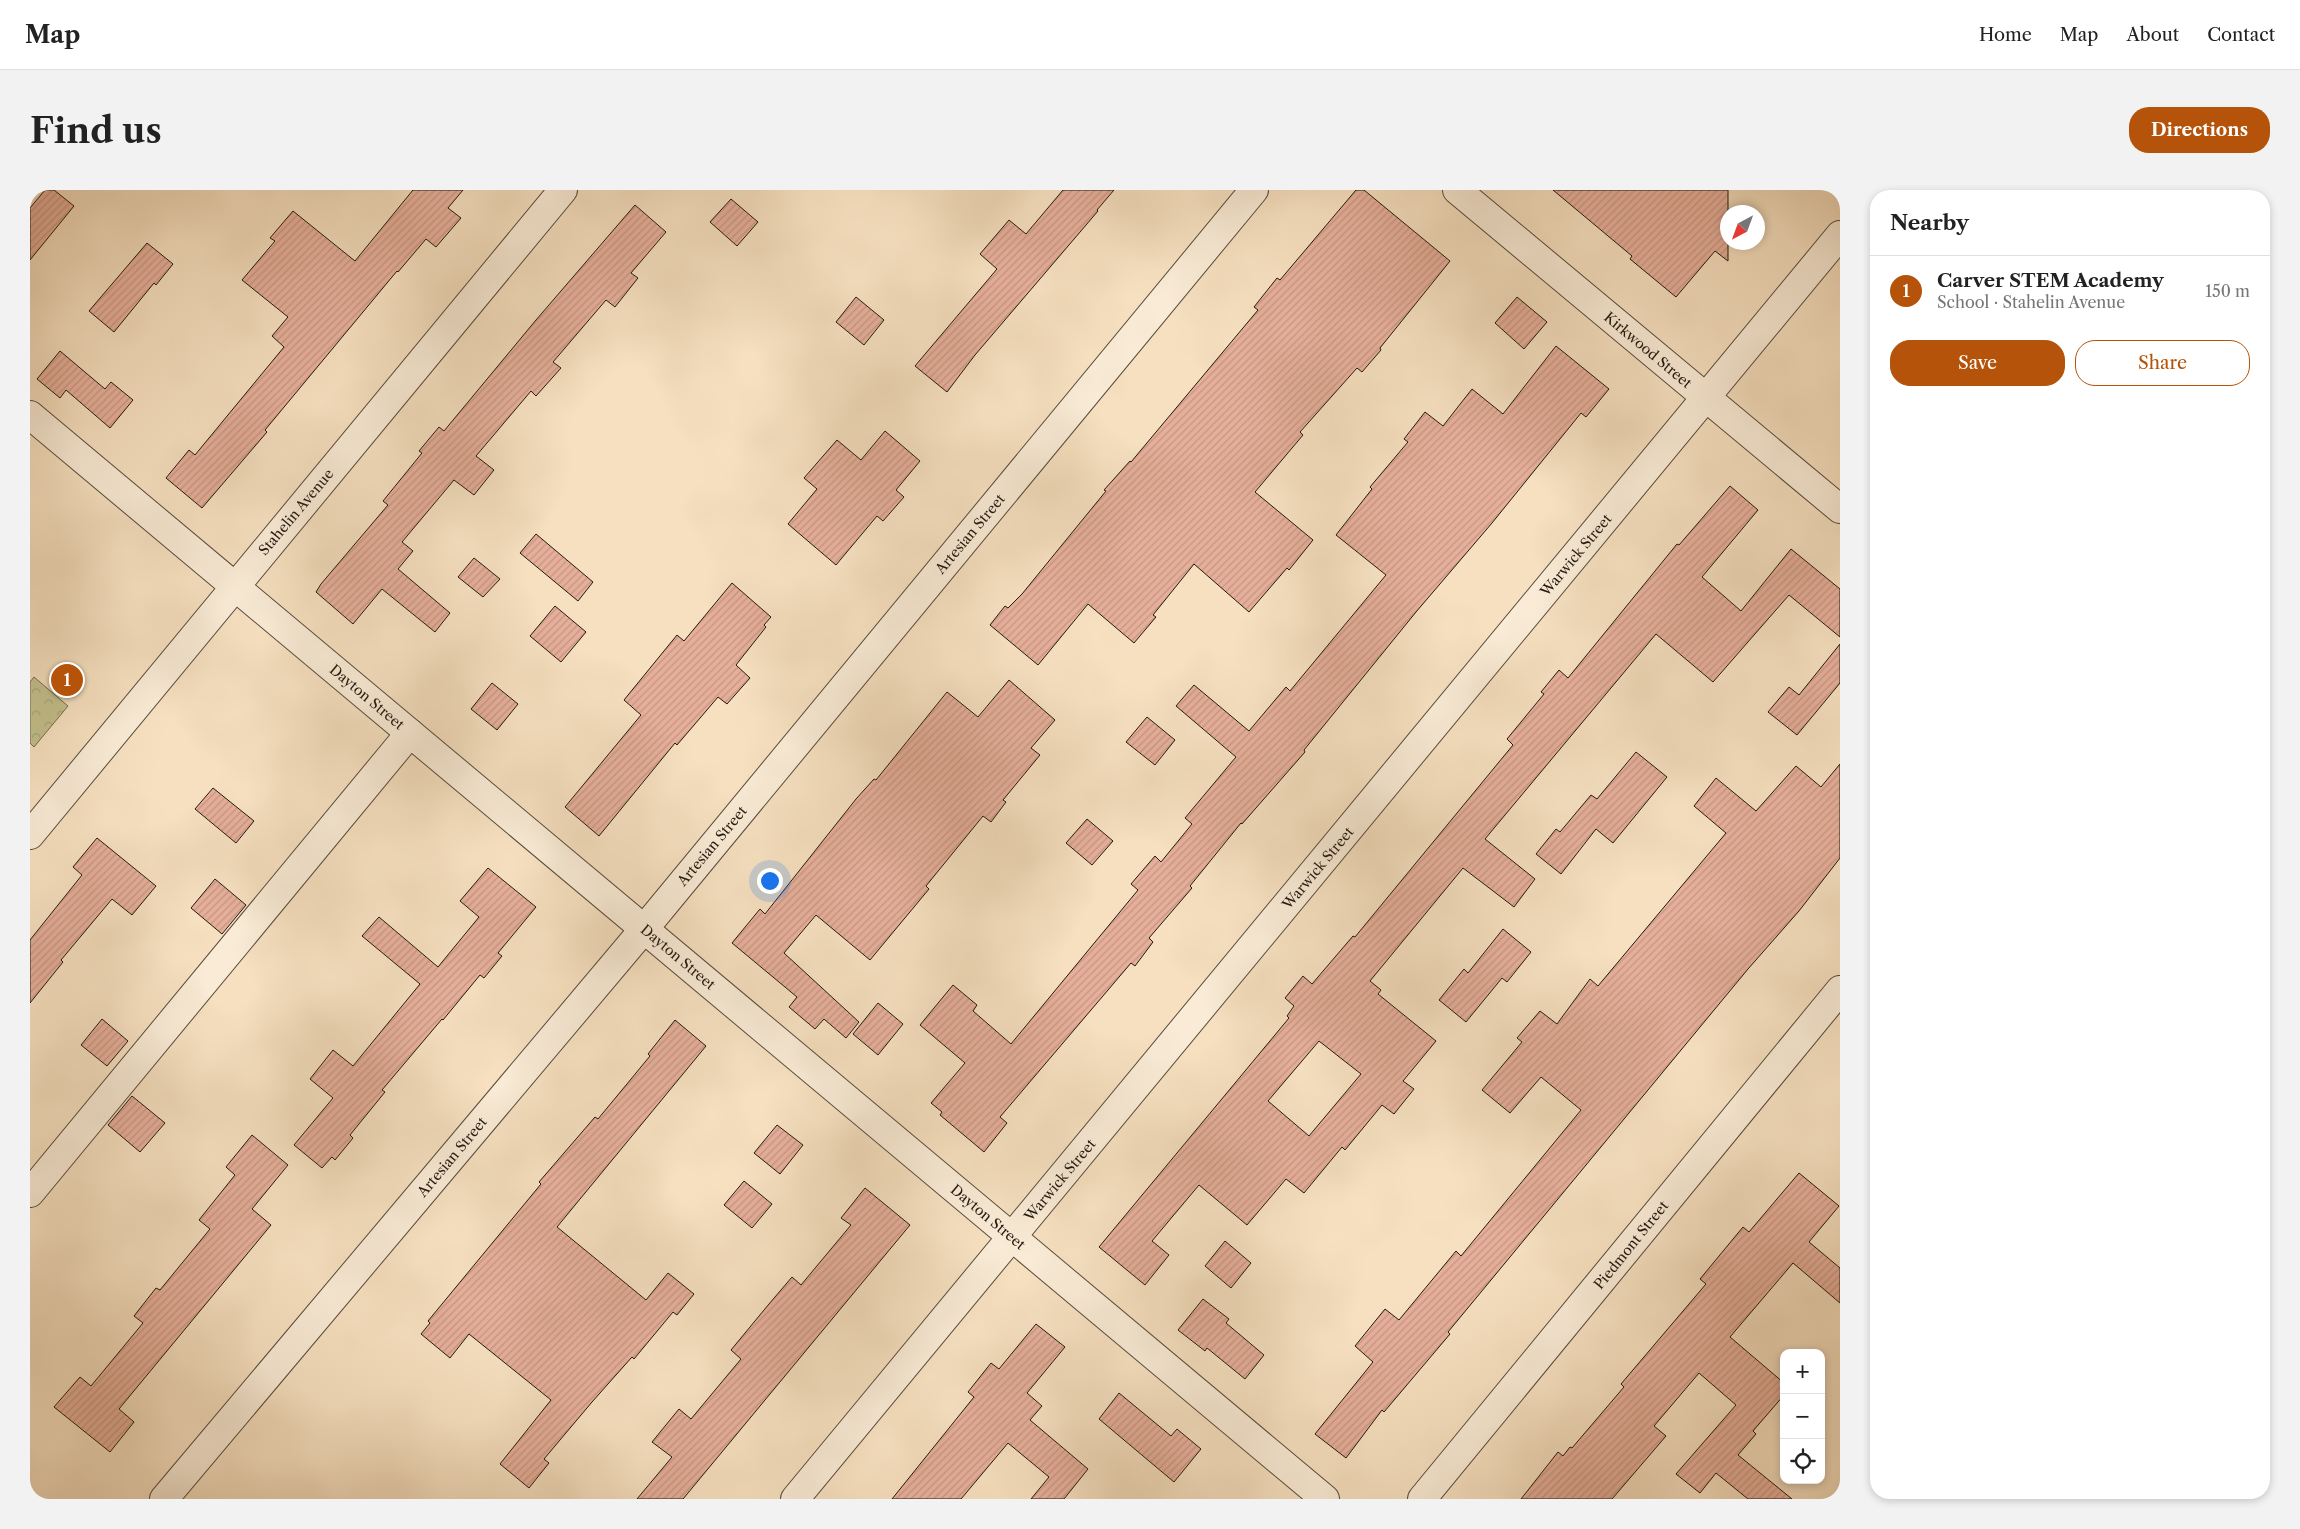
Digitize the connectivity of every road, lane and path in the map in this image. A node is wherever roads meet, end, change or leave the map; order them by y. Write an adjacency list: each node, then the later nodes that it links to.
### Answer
1 (564, 190): 8 (street, Stahelin Avenue)
2 (1254, 190): 11 (street, Artesian Street)
3 (1457, 190): 5 (street, Kirkwood Street)
4 (1840, 235): 5 (street, Warwick Street)
5 (1706, 398): 7 (street, Kirkwood Street); 14 (street, Warwick Street)
6 (30, 415): 8 (street, Dayton Street)
7 (1840, 510)
8 (235, 586): 9 (street, Dayton Street); 10 (street, Stahelin Avenue)
9 (410, 733): 11 (street, Dayton Street); 13 (street)
10 (30, 835)
11 (644, 929): 14 (street, Dayton Street); 15 (street, Artesian Street)
12 (1840, 990): 18 (street, Piedmont Street)
13 (30, 1192)
14 (1013, 1237): 16 (street, Warwick Street); 17 (street, Dayton Street)
15 (164, 1499)
16 (795, 1499)
17 (1325, 1499)
18 (1422, 1499)

